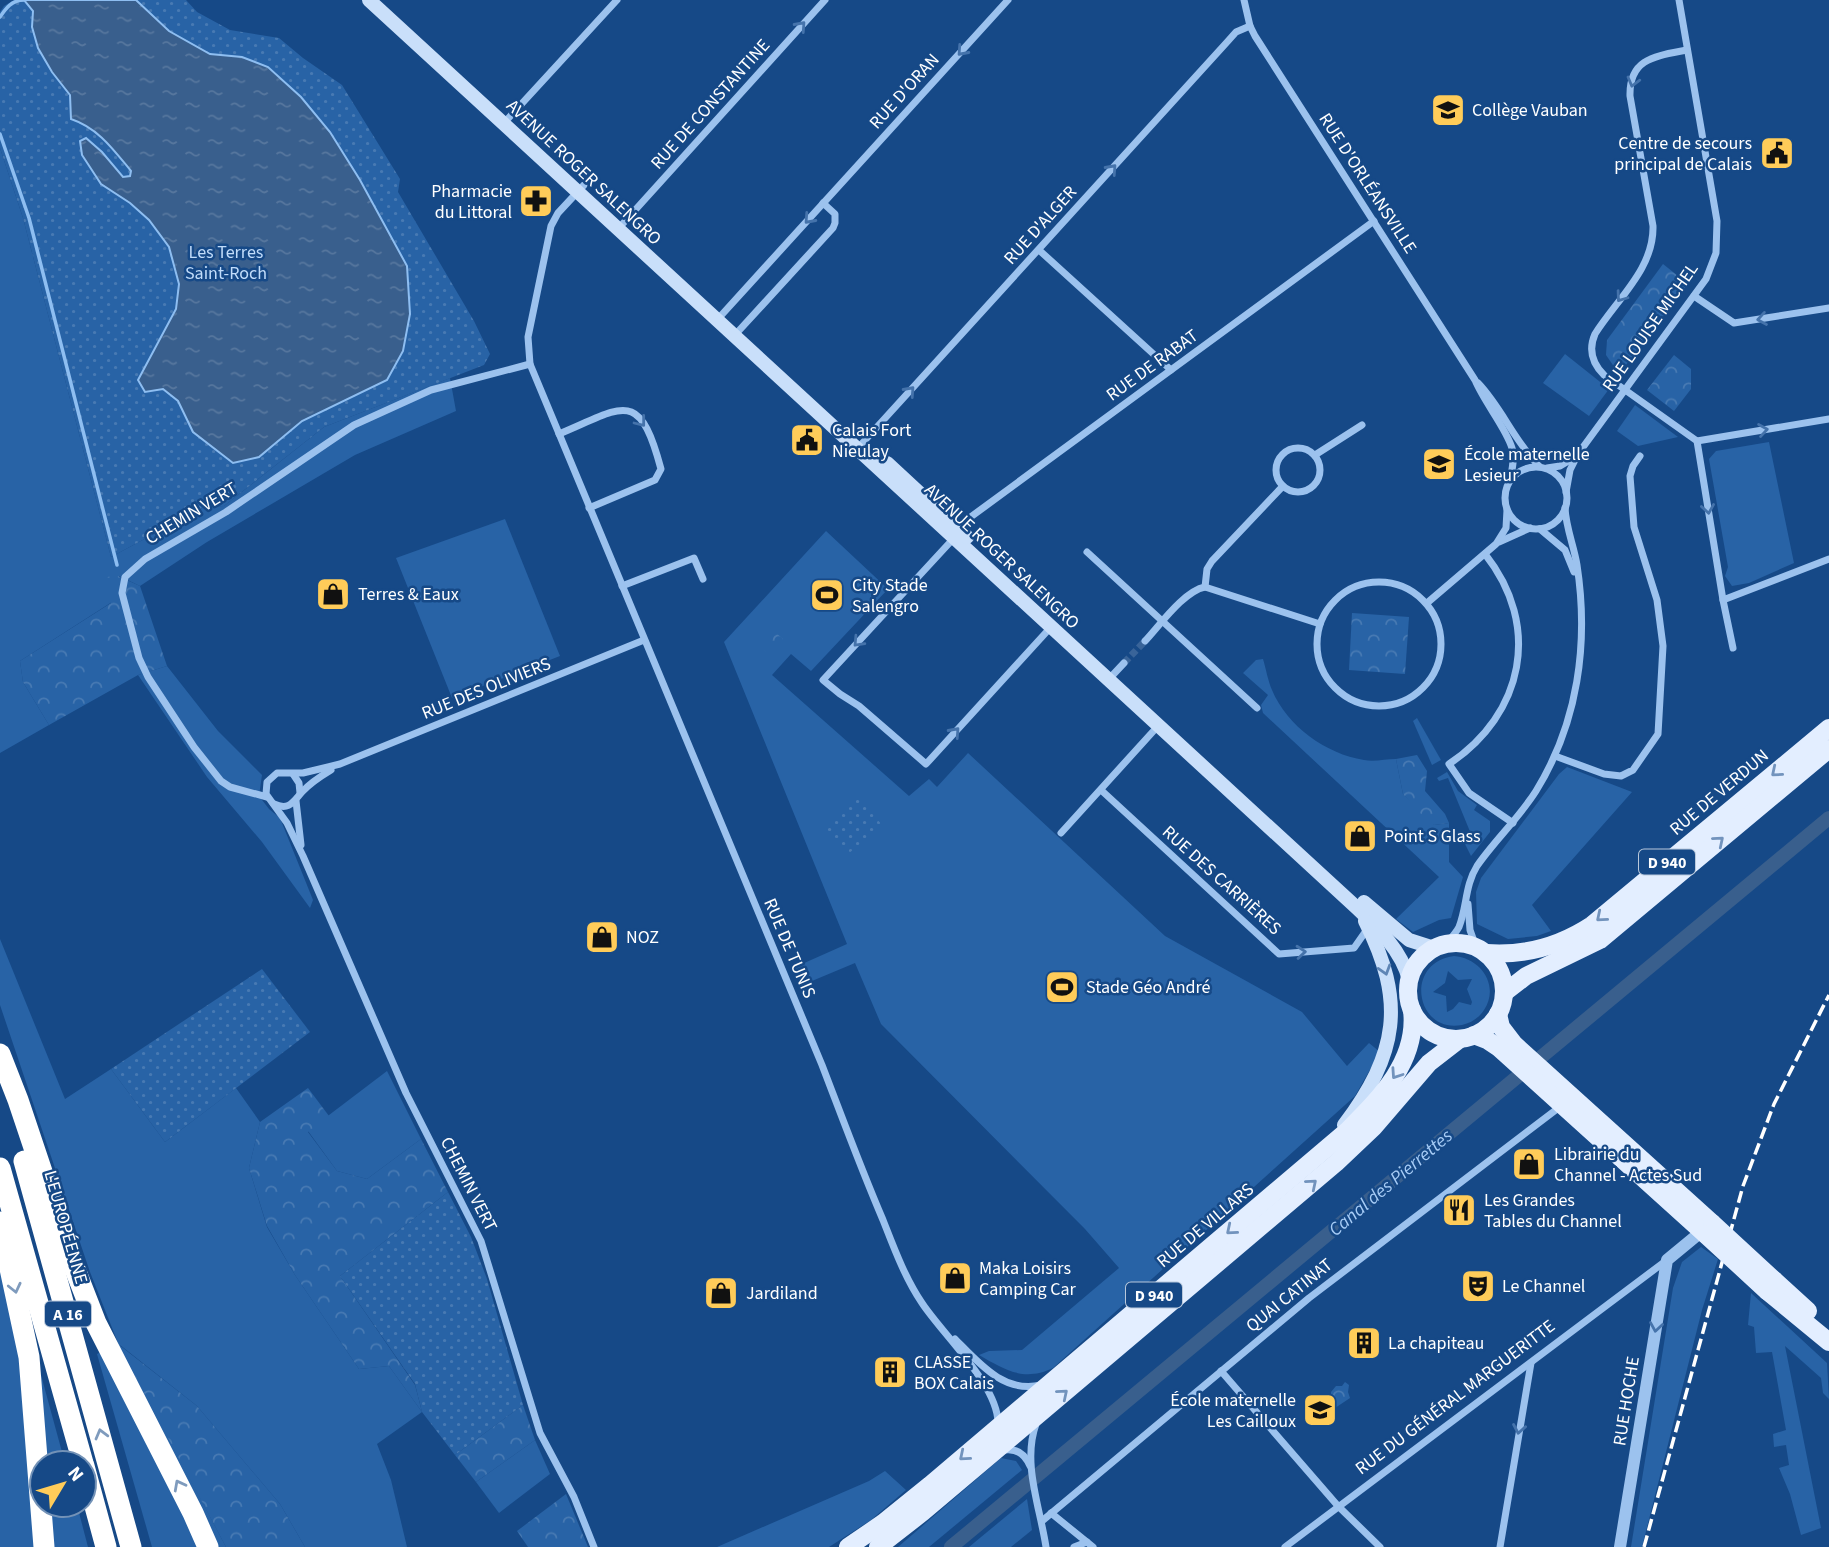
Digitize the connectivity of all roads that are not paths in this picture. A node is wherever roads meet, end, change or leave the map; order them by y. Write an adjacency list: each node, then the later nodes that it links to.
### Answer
1 (369, 0): 10 (main road, AVENUE ROGER SALENGRO)
2 (383, 0): 10 (main road, AVENUE ROGER SALENGRO)
3 (617, 0): 10 (street)
4 (825, 0): 14 (street, RUE DE CONSTANTINE, one-way to 4)
5 (1007, 0): 12 (street, RUE D'ORAN, one-way to 12)
6 (1244, 0): 8 (street, RUE D'ORLÉANSVILLE)
7 (1678, 0): 9 (street, RUE LOUISE MICHEL)
8 (1250, 26): 13 (street, RUE D'ORLÉANSVILLE); 15 (street, RUE D'ALGER, one-way to 8)
9 (1686, 50): 16 (street, RUE LOUISE MICHEL); 23 (street, one-way to 23)
10 (506, 120): 11 (main road, AVENUE ROGER SALENGRO)
11 (580, 188): 14 (main road, AVENUE ROGER SALENGRO); 20 (street, RUE DE TUNIS)
12 (823, 203): 18 (street, RUE D'ORAN, one-way to 18); 19 (street)
13 (1374, 221): 21 (street, RUE DE RABAT); 22 (street, RUE D'ORLÉANSVILLE)
14 (621, 226): 18 (main road, AVENUE ROGER SALENGRO)
15 (1039, 250): 21 (street); 28 (street, RUE D'ALGER, one-way to 15)
16 (1694, 296): 17 (street, one-way to 16); 23 (street, RUE LOUISE MICHEL)
17 (1829, 308)
18 (720, 317): 19 (main road, AVENUE ROGER SALENGRO)
19 (737, 332): 28 (main road, AVENUE ROGER SALENGRO)
20 (530, 364): 26 (street, RUE DE TUNIS); 67 (street, CHEMIN VERT)
21 (1171, 370): 41 (street, RUE DE RABAT)
22 (1475, 380): 32 (street, RUE D'ORLÉANSVILLE); 33 (street, RUE D'ORLÉANSVILLE)
23 (1625, 390): 27 (street); 29 (street, RUE LOUISE MICHEL)
24 (1829, 419): 27 (street, one-way to 24)
25 (1362, 425): 30 (street)
26 (559, 434): 36 (street, RUE DE TUNIS); 36 (street, one-way to 36)
27 (1696, 441): 50 (street, one-way to 50)
28 (860, 445): 41 (main road, AVENUE ROGER SALENGRO)
29 (1578, 454): 32 (street, RUE LOUISE MICHEL); 35 (street, RUE LOUISE MICHEL)
30 (1315, 455): 34 (street); 34 (street)
31 (1640, 456): 63 (street)
32 (1543, 468): 33 (street); 35 (street)
33 (1510, 480): 38 (street)
34 (1283, 486): 48 (street)
35 (1566, 492): 37 (street)
36 (589, 508): 47 (street, RUE DE TUNIS)
37 (1565, 508): 40 (street); 49 (street)
38 (1507, 509): 39 (street); 42 (street)
39 (1530, 528): 40 (street); 42 (street)
40 (1540, 528): 49 (street)
41 (953, 533): 54 (main road, AVENUE ROGER SALENGRO); 54 (street, RUE DE RABAT, one-way to 54); 58 (main road, AVENUE ROGER SALENGRO)
42 (1496, 544): 44 (street)
43 (1087, 552): 52 (street)
44 (1485, 554): 51 (street); 70 (street)
45 (1829, 559): 50 (street)
46 (703, 579): 47 (street)
47 (622, 586): 55 (street, RUE DE TUNIS)
48 (1205, 587): 52 (street); 53 (street)
49 (1578, 590): 63 (street)
50 (1723, 600): 57 (street)
51 (1427, 603): 53 (street); 53 (street)
52 (1163, 622): 56 (street); 59 (street)
53 (1320, 624)
54 (1051, 627): 58 (main road, AVENUE ROGER SALENGRO)
55 (644, 640): 64 (street, RUE DES OLIVIERS); 93 (street, RUE DE TUNIS)
56 (1145, 640)
57 (1733, 648)
58 (1116, 672): 60 (main road, AVENUE ROGER SALENGRO); 76 (main road, AVENUE ROGER SALENGRO)
59 (1257, 708)
60 (1158, 726): 66 (street); 74 (main road, AVENUE ROGER SALENGRO)
61 (1829, 728): 77 (main road, RUE DE VERDUN / D 940, one-way to 77)
62 (1829, 749): 79 (main road, D 940, one-way to 62)
63 (1555, 756): 70 (street)
64 (340, 764): 65 (street); 68 (street)
65 (292, 774): 67 (street); 68 (street)
66 (1101, 790): 71 (street); 75 (street, RUE DES CARRIÈRES, one-way to 75)
67 (267, 797): 69 (street)
68 (298, 797): 69 (street); 72 (street, CHEMIN VERT)
69 (274, 804): 72 (street, CHEMIN VERT)
70 (1513, 823): 73 (street)
71 (1061, 833)
72 (303, 856): 113 (street, CHEMIN VERT)
73 (1467, 892): 76 (street); 77 (street)
74 (1357, 908): 75 (main road); 78 (main road, AVENUE ROGER SALENGRO)
75 (1368, 928): 87 (main road, one-way to 87)
76 (1440, 946): 77 (main road); 78 (main road)
77 (1481, 950): 79 (main road)
78 (1409, 980): 80 (main road)
79 (1504, 993): 81 (main road)
80 (1412, 1010): 82 (main road); 87 (main road, RUE DE VILLARS / D 940, one-way to 87)
81 (1498, 1014): 82 (main road); 83 (main road)
82 (1467, 1037): 83 (main road); 99 (main road, D 940, one-way to 82)
83 (1513, 1052): 86 (main road)
84 (0, 1054): 112 (highway, one-way to 84)
85 (0, 1082): 111 (highway, L'EUROPÉENNE / A 16, one-way to 85)
86 (1569, 1101): 90 (main road); 97 (street, QUAI CATINAT)
87 (1321, 1154): 98 (main road, RUE DE VILLARS / D 940, one-way to 98)
88 (0, 1168): 101 (highway, A 16)
89 (0, 1222): 109 (highway, one-way to 109)
90 (1708, 1228): 91 (street, RUE DU GÉNÉRAL MARGUERITTE); 92 (main road, bridge)
91 (1667, 1260): 96 (street, RUE DU GÉNÉRAL MARGUERITTE); 121 (street, RUE HOCHE, one-way to 121)
92 (1770, 1285): 94 (main road); 95 (main road)
93 (934, 1319): 98 (street, RUE DE TUNIS); 100 (street, RUE DE TUNIS)
94 (1829, 1330)
95 (1829, 1342)
96 (1531, 1362): 104 (street, RUE DU GÉNÉRAL MARGUERITTE); 120 (street, one-way to 120)
97 (1221, 1371): 104 (street); 105 (street, QUAI CATINAT)
98 (1052, 1382): 100 (main road, RUE DE VILLARS / D 940)
99 (1040, 1413): 102 (main road, D 940); 103 (street)
100 (998, 1427): 114 (main road, RUE DE VILLARS / D 940, one-way to 114)
101 (80, 1449)
102 (993, 1453): 103 (street); 115 (main road, D 940)
103 (1031, 1468): 107 (street)
104 (1338, 1506): 118 (street, RUE DU GÉNÉRAL MARGUERITTE); 119 (street)
105 (1051, 1513): 107 (street, QUAI CATINAT); 108 (street)
106 (98, 1517): 110 (highway, A 16)
107 (1042, 1521): 116 (street)
108 (1090, 1544): 117 (street)
109 (44, 1547)
110 (106, 1547)
111 (131, 1547)
112 (208, 1547)
113 (596, 1547)
114 (848, 1547)
115 (878, 1547)
116 (1046, 1547)
117 (1074, 1547)
118 (1285, 1547)
119 (1380, 1547)
120 (1500, 1547)
121 (1620, 1547)

